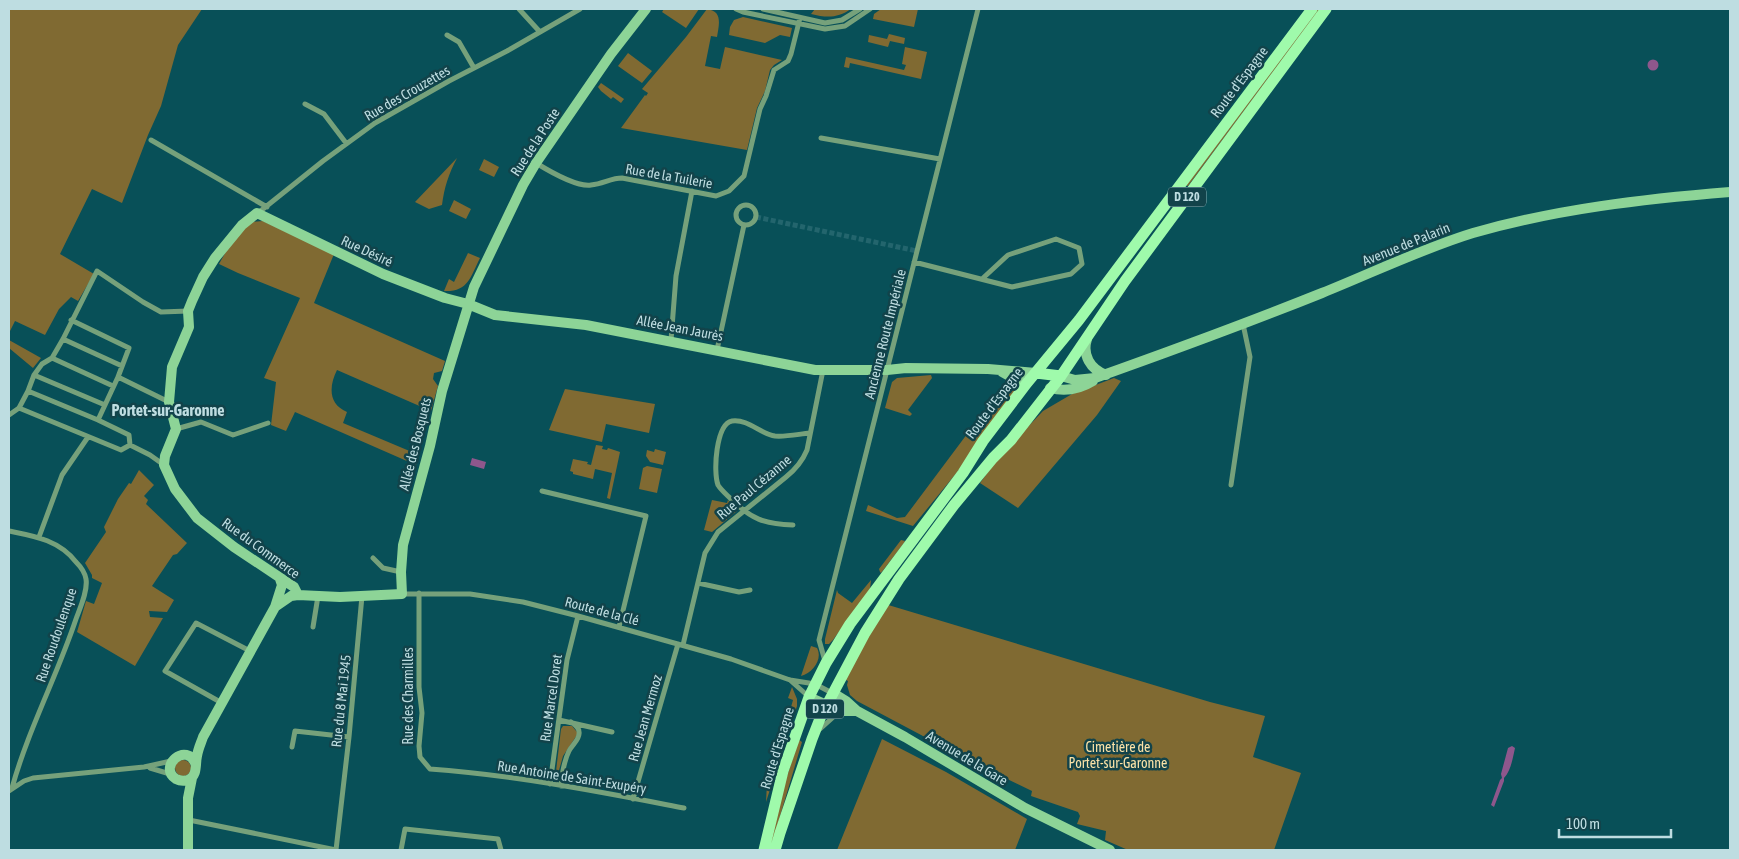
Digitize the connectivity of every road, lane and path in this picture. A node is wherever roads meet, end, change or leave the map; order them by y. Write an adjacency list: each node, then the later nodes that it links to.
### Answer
1 (519, 9): 12 (street)
2 (580, 9): 12 (street, Rue des Crouzettes)
3 (646, 9): 20 (street, Rue de la Poste)
4 (736, 9): 11 (street)
5 (763, 9): 11 (street)
6 (860, 9): 11 (street)
7 (870, 9): 11 (street)
8 (978, 9): 19 (street, Ancienne Route Impériale)
9 (1312, 9): 41 (main road, Route d'Espagne / D 120)
10 (1326, 9): 32 (main road, Route d'Espagne / D 120)
11 (799, 20): 21 (street, Rue de la Tuilerie)
12 (540, 32): 14 (street, Rue des Crouzettes)
13 (447, 34): 14 (street)
14 (474, 68): 18 (street, Rue des Crouzettes)
15 (305, 104): 18 (street)
16 (821, 138): 19 (street)
17 (151, 140): 23 (street)
18 (346, 144): 23 (street, Rue des Crouzettes)
19 (940, 159): 26 (street, Ancienne Route Impériale)
20 (536, 163): 21 (street, Rue de la Tuilerie); 28 (street, Rue de la Poste)
21 (692, 191): 34 (street)
22 (1730, 192): 31 (street, Avenue de Palarin)
23 (267, 207): 24 (street, Rue des Crouzettes)
24 (258, 213): 28 (street, Rue Désiré); 29 (street)
25 (744, 225): 35 (street)
26 (914, 262): 27 (street); 39 (street, Ancienne Route Impériale)
27 (982, 279): 27 (street)
28 (468, 304): 34 (street, Allée Jean Jaurès); 69 (street, Allée des Bosquets)
29 (188, 311): 30 (street); 51 (street)
30 (71, 320): 33 (street); 37 (street)
31 (1243, 324): 43 (street, Avenue de Palarin); 62 (street)
32 (1089, 334): 43 (street); 44 (main road, Route d'Espagne / D 120)
33 (63, 339): 36 (street); 37 (street)
34 (671, 340): 35 (street, Allée Jean Jaurès)
35 (717, 350): 38 (street, Allée Jean Jaurès)
36 (52, 358): 42 (street); 48 (street)
37 (122, 366): 45 (street)
38 (823, 370): 39 (street, Allée Jean Jaurès); 58 (street, Rue Paul Cézanne)
39 (887, 370): 40 (street, Allée Jean Jaurès); 85 (street, Ancienne Route Impériale)
40 (999, 370): 41 (street, Allée Jean Jaurès); 47 (street, Allée Jean Jaurès)
41 (1036, 373): 44 (main road); 47 (main road, Route d'Espagne / D 120)
42 (34, 375): 50 (street); 52 (street)
43 (1106, 375): 46 (street, Avenue de Palarin)
44 (1060, 376): 46 (street, Avenue de Palarin); 49 (main road, Route d'Espagne / D 120)
45 (118, 377): 48 (street); 51 (street)
46 (1095, 378): 49 (street, Avenue de Palarin)
47 (1027, 383): 49 (main road); 85 (main road, Route d'Espagne / D 120)
48 (113, 386): 52 (street)
49 (1050, 388): 88 (main road, Route d'Espagne / D 120)
50 (28, 392): 53 (street); 55 (street)
51 (169, 402): 57 (street)
52 (105, 405): 55 (street)
53 (19, 408): 54 (street); 59 (street)
54 (9, 415)
55 (98, 420): 60 (street)
56 (268, 423): 57 (street)
57 (176, 429): 61 (street)
58 (810, 433): 64 (street, Rue Paul Cézanne); 64 (street)
59 (88, 437): 60 (street); 67 (street)
60 (130, 445): 61 (street)
61 (164, 465): 70 (street, Rue du Commerce)
62 (1231, 485)
63 (542, 491): 82 (street)
64 (744, 511): 65 (street); 71 (street, Rue Paul Cézanne)
65 (793, 525)
66 (9, 531): 67 (street, Rue Roudoulenque)
67 (39, 537): 110 (street, Rue Roudoulenque)
68 (372, 558): 69 (street)
69 (401, 572): 74 (street, Allée des Bosquets)
70 (280, 579): 73 (street); 76 (street, Rue du Commerce)
71 (698, 582): 72 (street); 83 (street, Rue Paul Cézanne)
72 (750, 590)
73 (279, 591): 76 (street); 79 (street)
74 (402, 594): 75 (street, Route de la Clé); 78 (street, Rue du Commerce)
75 (419, 594): 80 (street, Route de la Clé); 105 (street, Rue des Charmilles)
76 (295, 596): 77 (street, Rue du Commerce); 79 (street)
77 (318, 596): 78 (street, Rue du Commerce); 81 (street)
78 (362, 596): 98 (street, Rue du 8 Mai 1945)
79 (275, 606): 84 (street)
80 (578, 616): 82 (street, Route de la Clé); 94 (street, Rue Marcel Doret)
81 (313, 627)
82 (619, 627): 83 (street, Route de la Clé)
83 (681, 645): 86 (street, Route de la Clé); 112 (street, Rue Jean Mermoz)
84 (250, 651): 90 (street); 90 (street)
85 (826, 664): 87 (main road, Route d'Espagne / D 120)
86 (790, 680): 87 (street, Route de la Clé); 89 (street, Route de la Clé)
87 (816, 681): 88 (street); 89 (main road, Route d'Espagne / D 120)
88 (833, 693): 91 (main road, Route d'Espagne / D 120); 92 (street, Avenue de la Gare)
89 (809, 697): 91 (street); 119 (main road, Route d'Espagne / D 120)
90 (222, 703): 97 (street)
91 (827, 706): 93 (street); 99 (main road, Route d'Espagne / D 120)
92 (856, 711): 93 (street); 121 (street, Avenue de la Gare)
93 (840, 712): 99 (street, Route d'Espagne)
94 (559, 720): 95 (street); 108 (street, Rue Marcel Doret)
95 (570, 722): 96 (street); 109 (street)
96 (612, 732)
97 (203, 737): 101 (street); 103 (street)
98 (349, 737): 100 (street); 116 (street, Rue du 8 Mai 1945)
99 (812, 739): 120 (main road, Route d'Espagne / D 120)
100 (292, 747)
101 (184, 755): 102 (street); 103 (street)
102 (172, 760): 104 (street); 106 (street)
103 (196, 766): 107 (street)
104 (144, 767): 106 (street); 110 (street)
105 (456, 771): 108 (street, Rue Antoine de Saint-Exupéry)
106 (175, 777): 107 (street); 111 (street)
107 (192, 778): 111 (street)
108 (550, 784): 109 (street, Rue Antoine de Saint-Exupéry)
109 (561, 786): 112 (street, Rue Antoine de Saint-Exupéry)
110 (10, 789)
111 (188, 798): 114 (street)
112 (633, 798): 113 (street, Rue Antoine de Saint-Exupéry)
113 (684, 808)
114 (189, 820): 115 (street); 116 (street)
115 (188, 850)
116 (336, 850)
117 (401, 850): 118 (street)
118 (501, 850)
119 (764, 850)
120 (775, 850)
121 (1110, 850)

